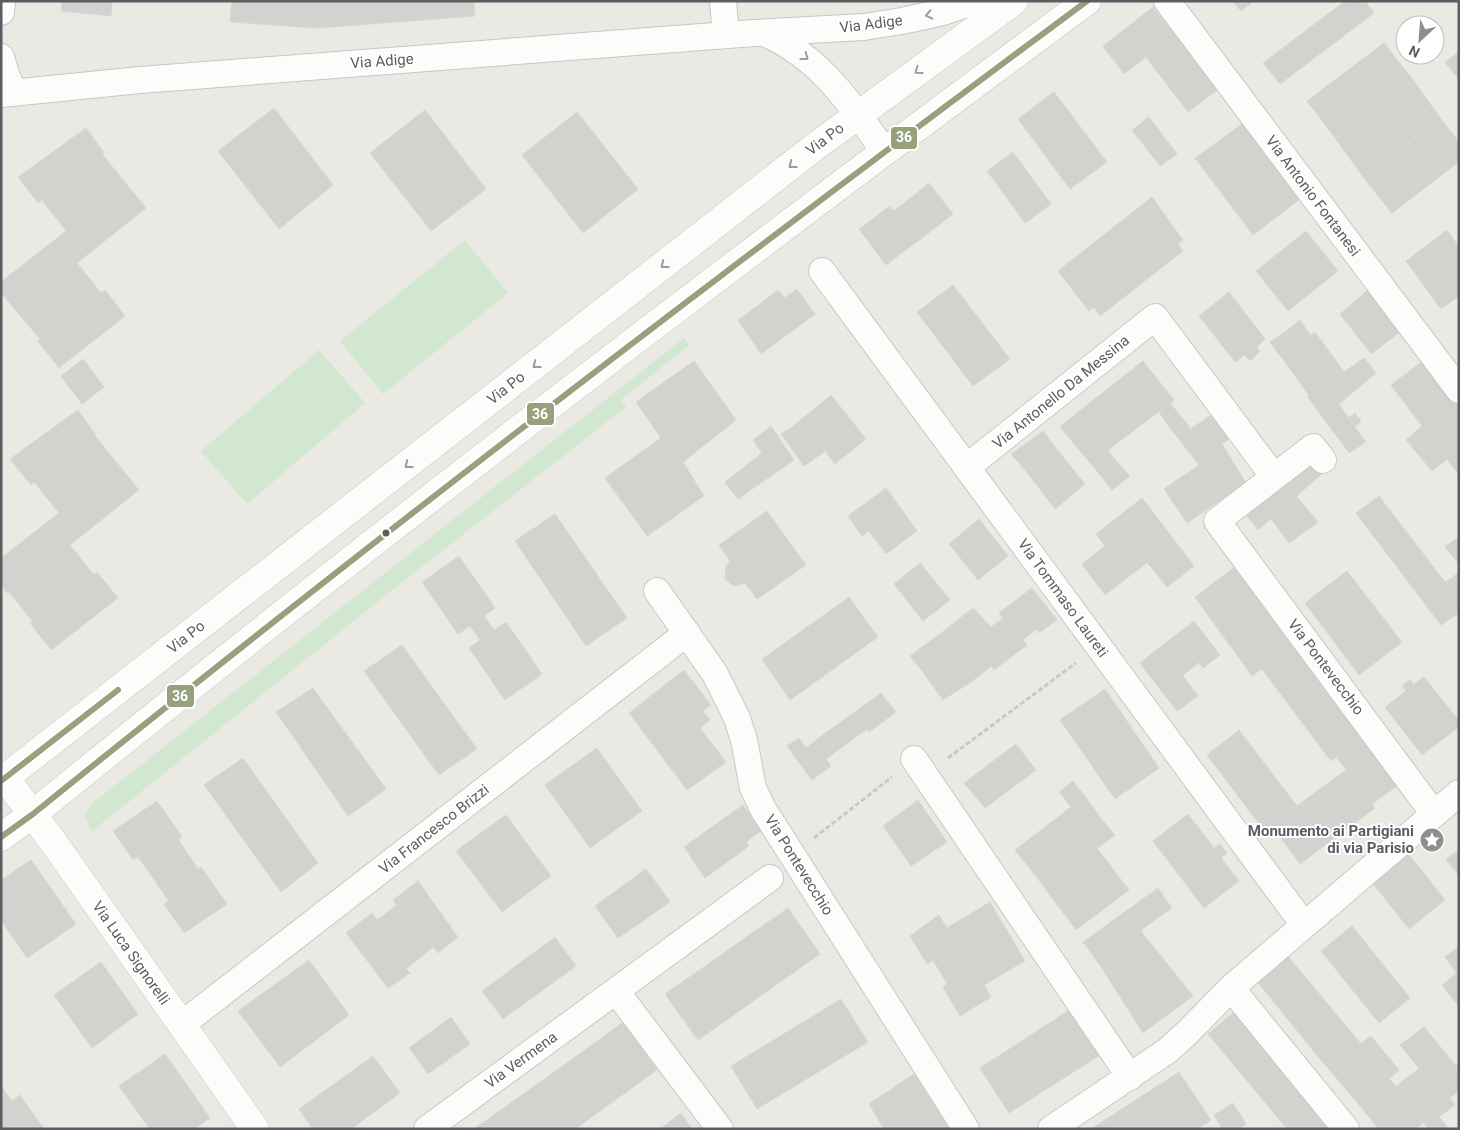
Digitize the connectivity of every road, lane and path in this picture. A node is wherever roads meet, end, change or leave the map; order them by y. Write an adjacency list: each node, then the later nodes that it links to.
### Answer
1 (2, 1): 7 (street)
2 (723, 1): 9 (street)
3 (976, 1): 8 (street, Via Adige, one-way to 8)
4 (1014, 1): 12 (main road, Via Po, one-way to 12)
5 (1087, 1): 13 (main road)
6 (1167, 1): 15 (street, Via Antonio Fontanesi)
7 (1, 12)
8 (763, 33): 9 (street, Via Adige); 12 (street, Via Adige, one-way to 12)
9 (726, 35): 11 (street, Via Adige)
10 (1, 57): 11 (street)
11 (8, 93)
12 (859, 114): 13 (street, Via Adige); 22 (main road, Via Po, one-way to 22)
13 (884, 151): 24 (main road)
14 (822, 271): 17 (street, Via Tommaso Laureti)
15 (1459, 390)
16 (1322, 460): 18 (street, Via Pontevecchio)
17 (967, 467): 18 (street, Via Antonello Da Messina); 28 (street, Via Tommaso Laureti)
18 (1274, 477): 25 (street, Via Pontevecchio)
19 (657, 591): 20 (street, Via Pontevecchio)
20 (687, 633): 31 (street, Via Francesco Brizzi); 36 (street, Via Pontevecchio)
21 (914, 759): 32 (street)
22 (3, 779): 24 (main road, Via Luca Signorelli)
23 (1459, 793): 25 (street)
24 (33, 814): 26 (main road); 31 (main road, Via Luca Signorelli)
25 (1434, 814): 28 (street)
26 (1, 837)
27 (770, 878): 30 (street, Via Vermena)
28 (1304, 925): 29 (street)
29 (1230, 988): 32 (street); 38 (street)
30 (616, 991): 33 (street); 35 (street, Via Vermena)
31 (181, 1024): 34 (main road, Via Luca Signorelli)
32 (1130, 1077): 37 (street)
33 (717, 1125)
34 (255, 1129)
35 (427, 1129)
36 (966, 1129)
37 (1051, 1129)
38 (1346, 1129)

